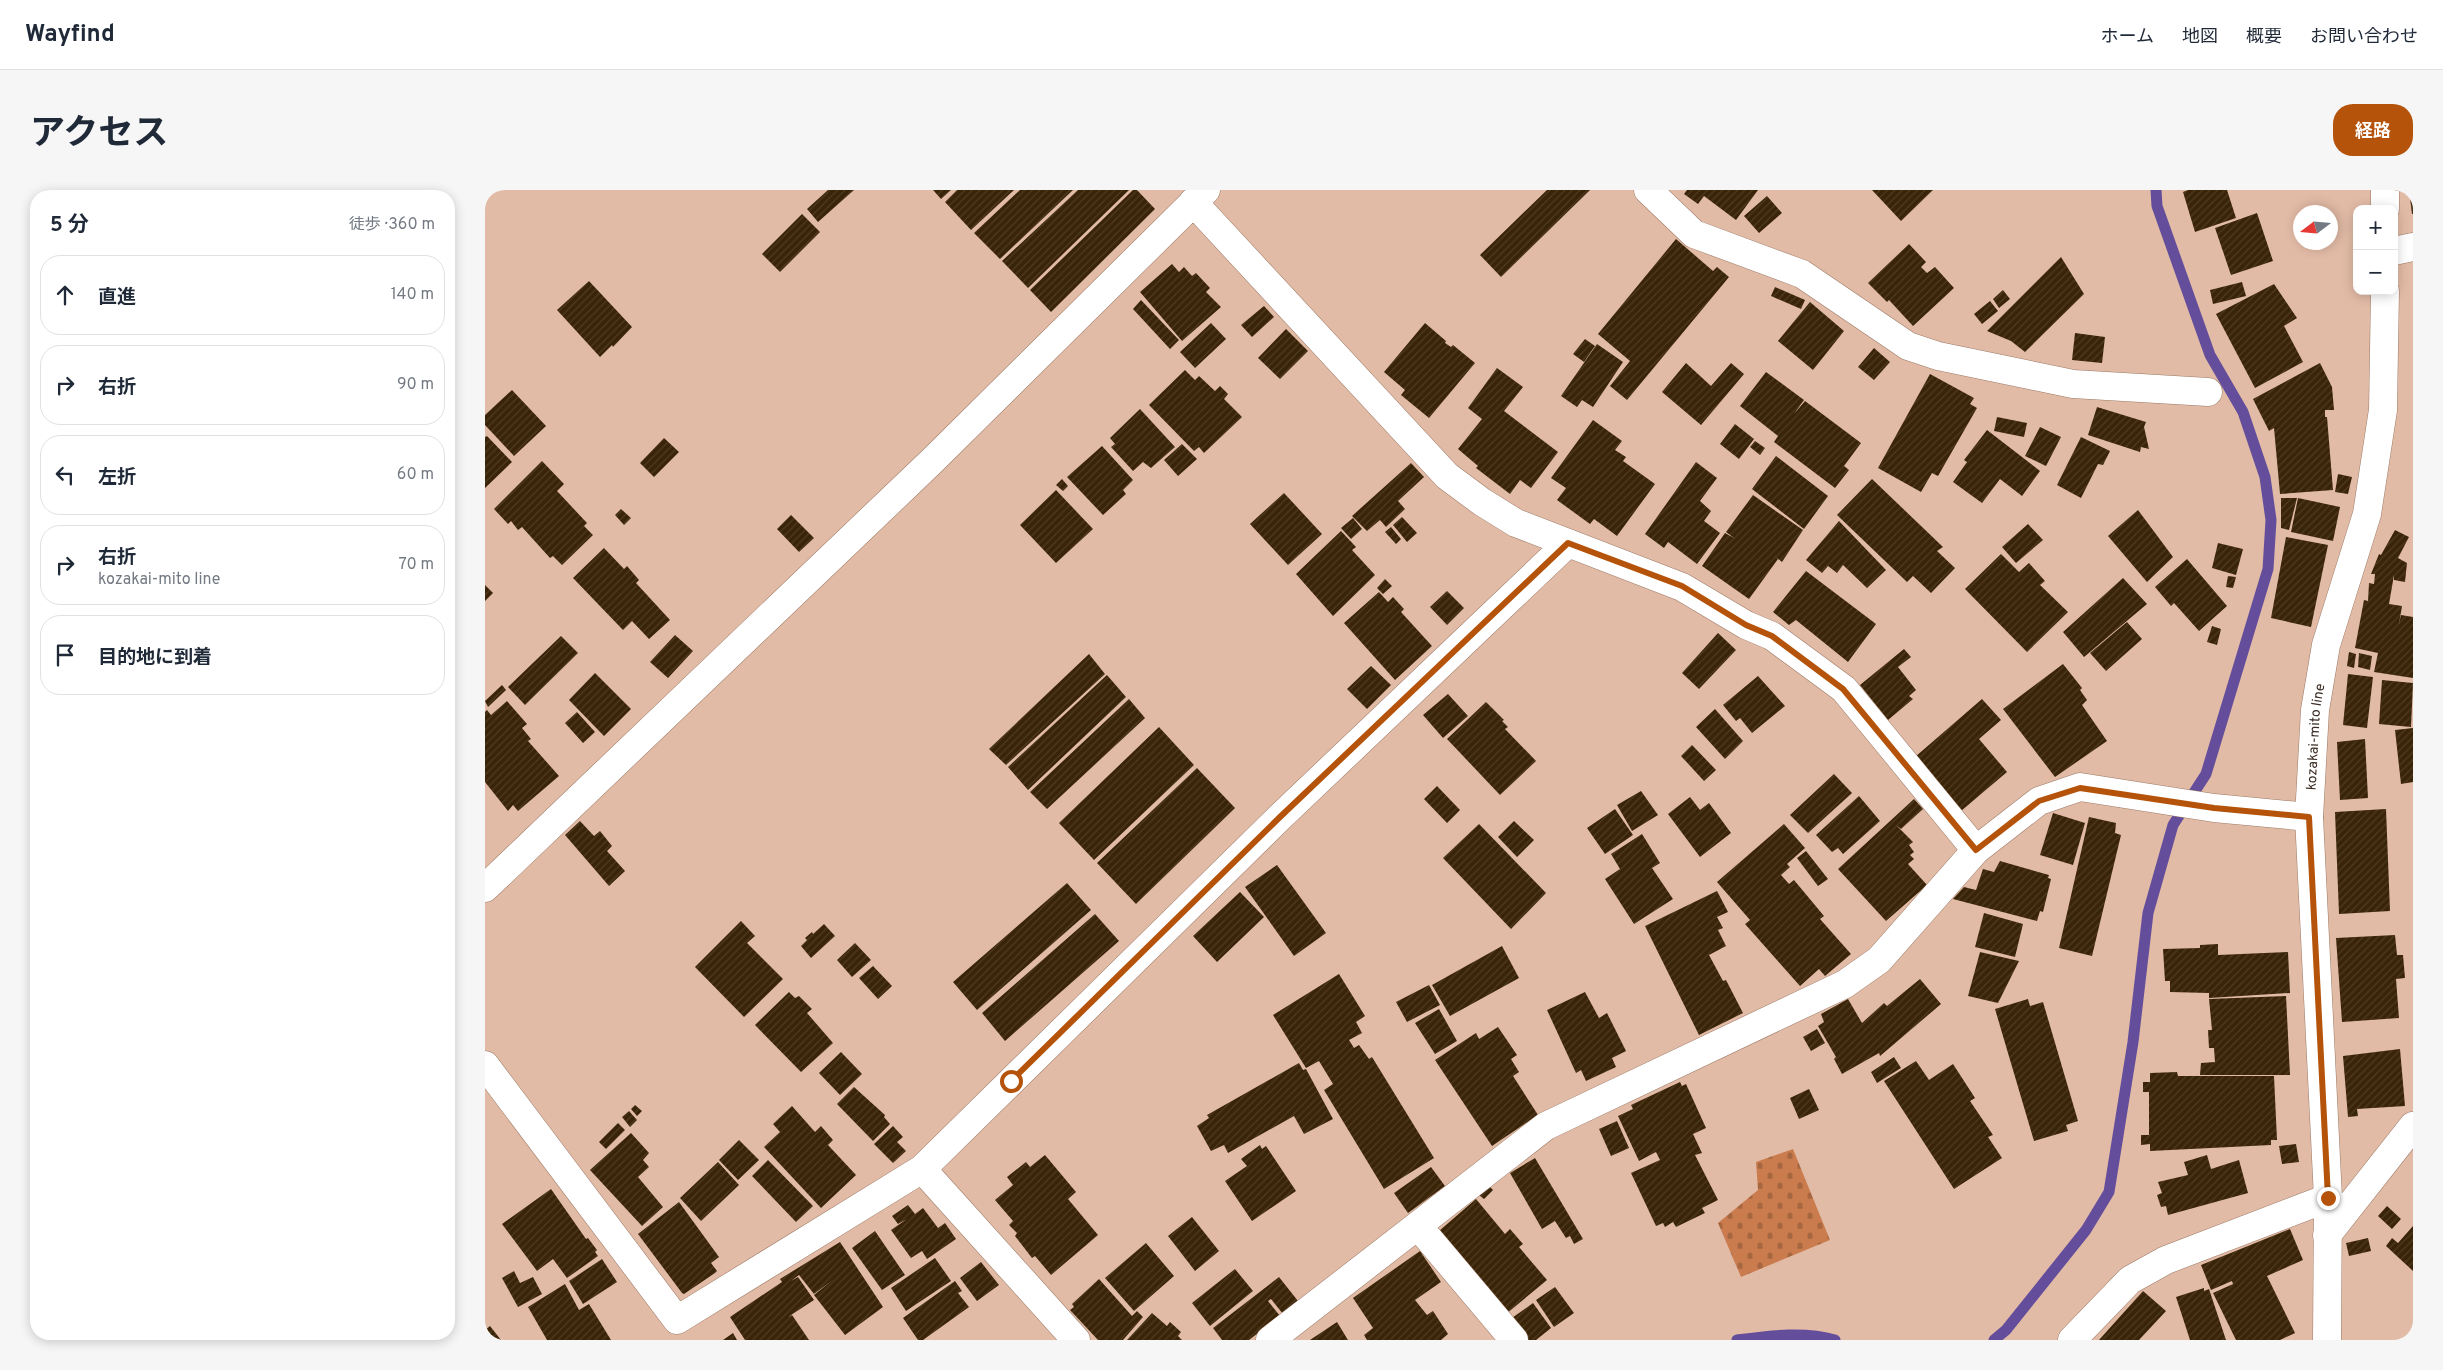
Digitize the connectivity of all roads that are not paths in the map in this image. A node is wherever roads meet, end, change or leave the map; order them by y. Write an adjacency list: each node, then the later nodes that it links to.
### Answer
1 (1648, 190): 8 (street)
2 (2385, 190): 4 (street)
3 (1200, 196): 9 (street); 12 (street)
4 (2385, 205)
5 (2413, 247): 6 (street)
6 (2398, 250)
7 (2385, 295): 10 (street, kozakai-mito line)
8 (2208, 392)
9 (1568, 543): 11 (street); 15 (street)
10 (2309, 817): 11 (street); 16 (street, kozakai-mito line)
11 (1976, 850): 17 (street)
12 (485, 888)
13 (485, 1065): 19 (street)
14 (2413, 1126): 18 (street)
15 (922, 1169): 19 (street); 20 (street)
16 (2328, 1198): 18 (street, kozakai-mito line); 23 (street)
17 (1419, 1226): 21 (street); 22 (street)
18 (2327, 1235): 24 (street, kozakai-mito line)
19 (673, 1330)
20 (1076, 1340)
21 (1270, 1340)
22 (1514, 1340)
23 (2072, 1340)
24 (2327, 1340)

